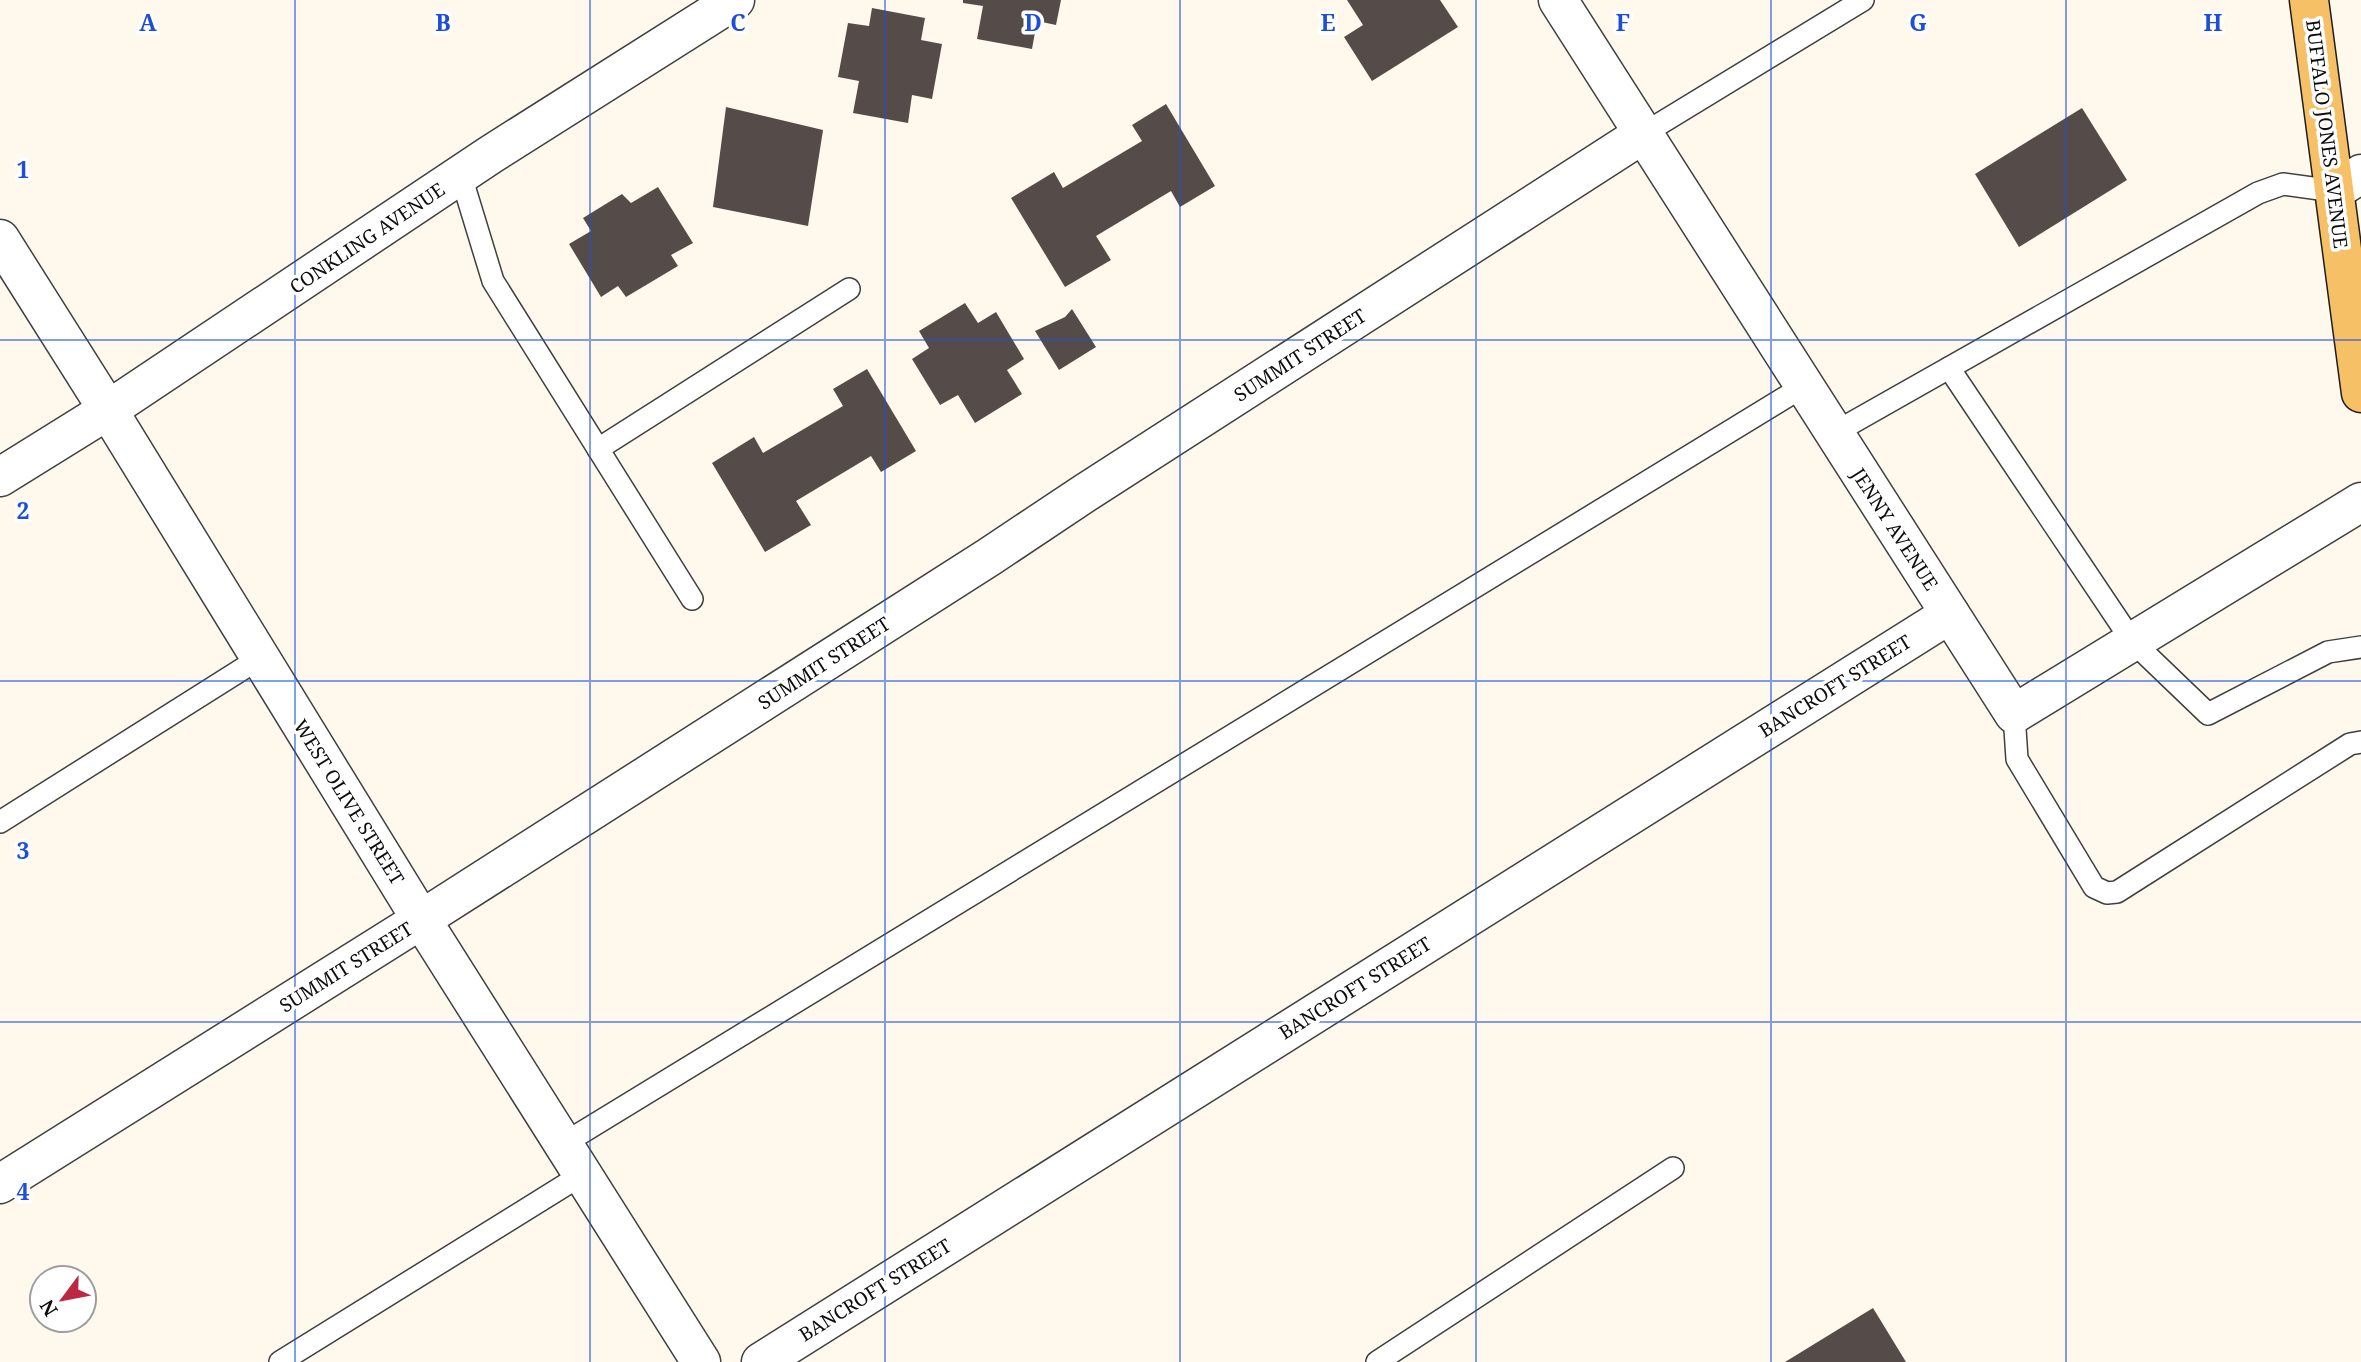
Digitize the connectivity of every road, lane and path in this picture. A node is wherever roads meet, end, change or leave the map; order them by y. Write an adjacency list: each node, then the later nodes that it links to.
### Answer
1 (735, 0): 6 (street, CONKLING AVENUE)
2 (1558, 0): 5 (street, JENNY AVENUE)
3 (1863, 0): 5 (lane)
4 (2309, 0): 7 (main road, BUFFALO JONES AVENUE)
5 (1643, 134): 11 (street, JENNY AVENUE); 26 (street, SUMMIT STREET)
6 (461, 176): 13 (street, CONKLING AVENUE); 15 (lane)
7 (2348, 182): 10 (lane); 12 (main road, BUFFALO JONES AVENUE)
8 (0, 239): 13 (street, WEST OLIVE STREET)
9 (849, 289): 15 (lane)
10 (1949, 368): 14 (lane); 20 (lane)
11 (1804, 386): 14 (street, JENNY AVENUE); 27 (lane)
12 (2361, 393)
13 (108, 410): 16 (street, CONKLING AVENUE); 22 (street, WEST OLIVE STREET)
14 (1834, 433): 19 (street, JENNY AVENUE)
15 (598, 449): 18 (lane)
16 (0, 477)
17 (2361, 502): 20 (street)
18 (692, 599)
19 (1950, 614): 23 (street, JENNY AVENUE); 32 (street, BANCROFT STREET)
20 (2132, 641): 21 (lane); 23 (street)
21 (2361, 647)
22 (260, 658): 25 (lane); 26 (street, WEST OLIVE STREET)
23 (2014, 715): 24 (lane)
24 (2361, 742)
25 (0, 822)
26 (422, 919): 27 (street, WEST OLIVE STREET); 29 (street, SUMMIT STREET)
27 (573, 1159): 30 (lane); 31 (street, WEST OLIVE STREET)
28 (1674, 1168): 33 (lane)
29 (0, 1184)
30 (280, 1362)
31 (701, 1362)
32 (761, 1362)
33 (1377, 1362)

